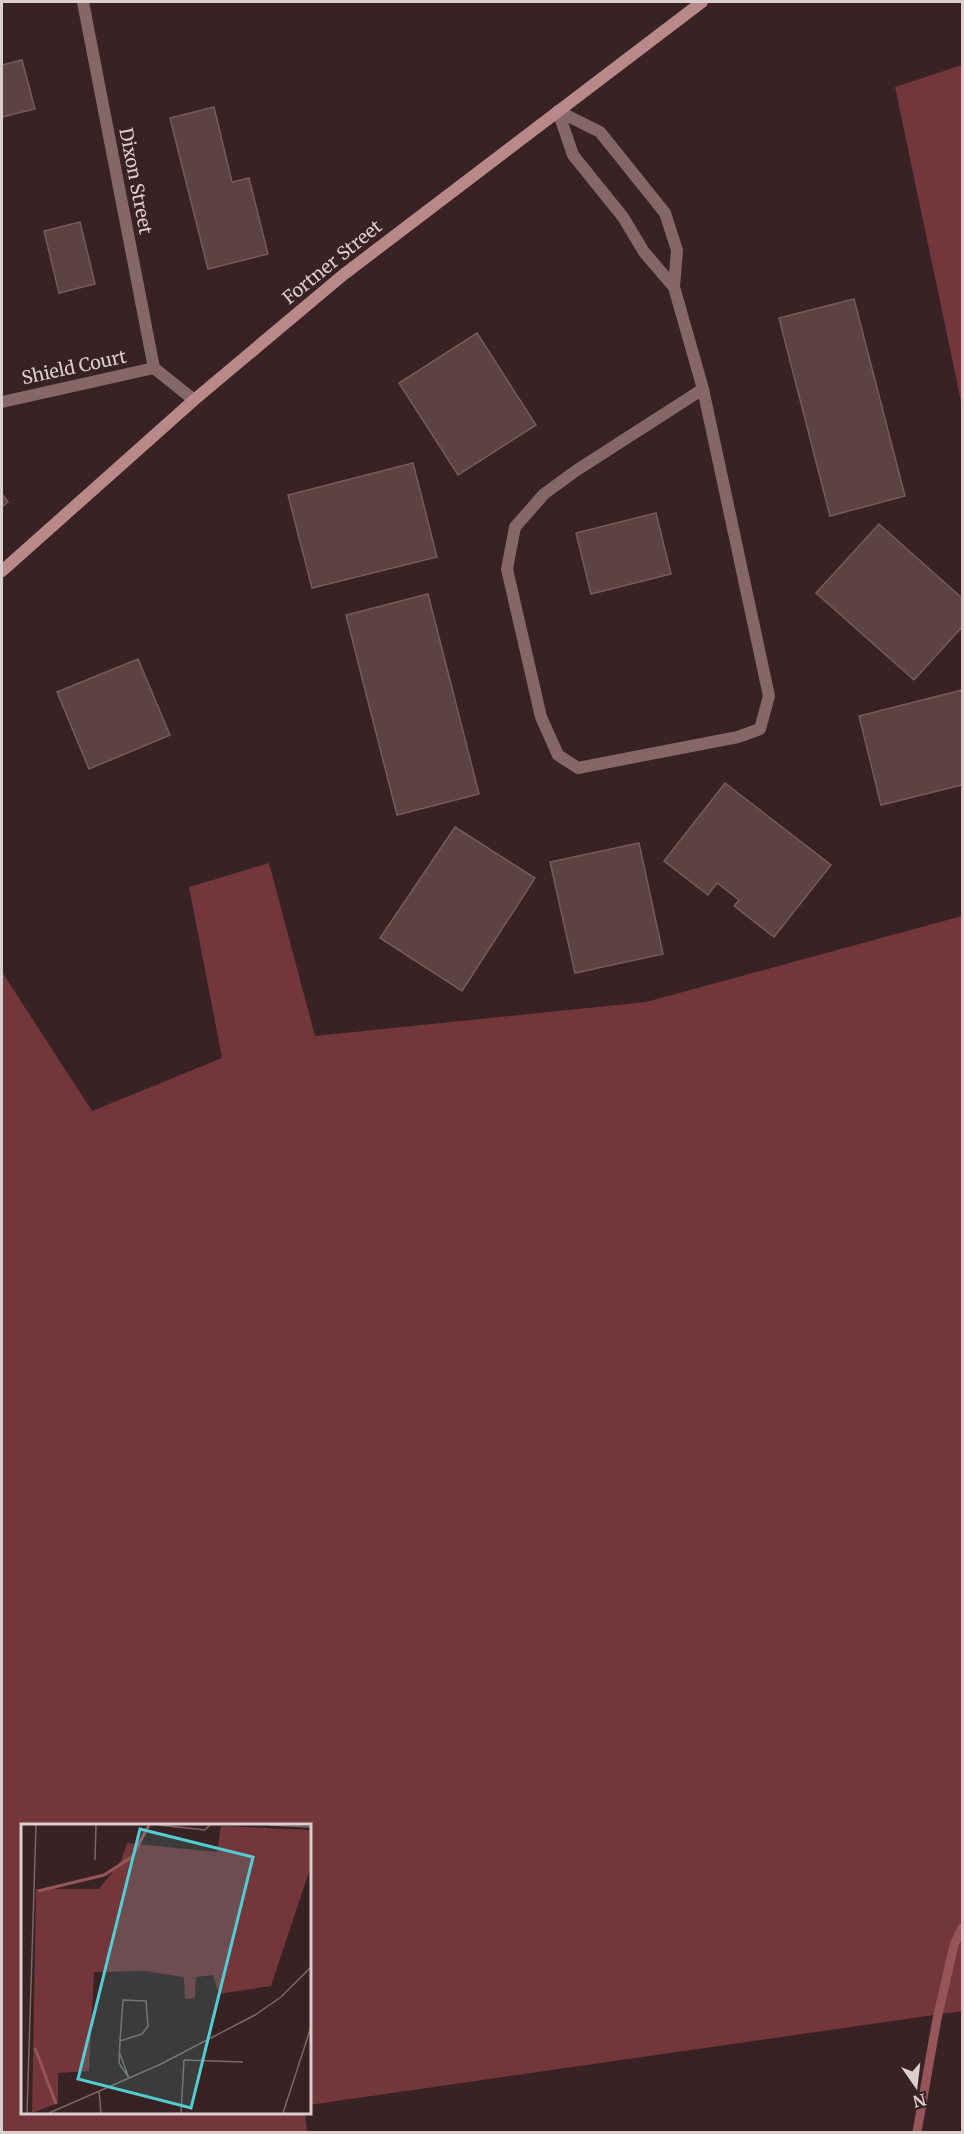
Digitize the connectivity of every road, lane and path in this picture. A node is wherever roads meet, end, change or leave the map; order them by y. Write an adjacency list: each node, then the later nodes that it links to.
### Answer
1 (83, 2): 5 (street, Dixon Street)
2 (702, 2): 3 (street, Fortner Street)
3 (558, 111): 4 (street); 4 (street); 7 (street, Fortner Street)
4 (674, 287): 6 (street)
5 (154, 368): 7 (street); 8 (street, Shield Court)
6 (702, 389): 6 (street)
7 (194, 400): 9 (street, Fortner Street)
8 (2, 402)
9 (2, 571)

